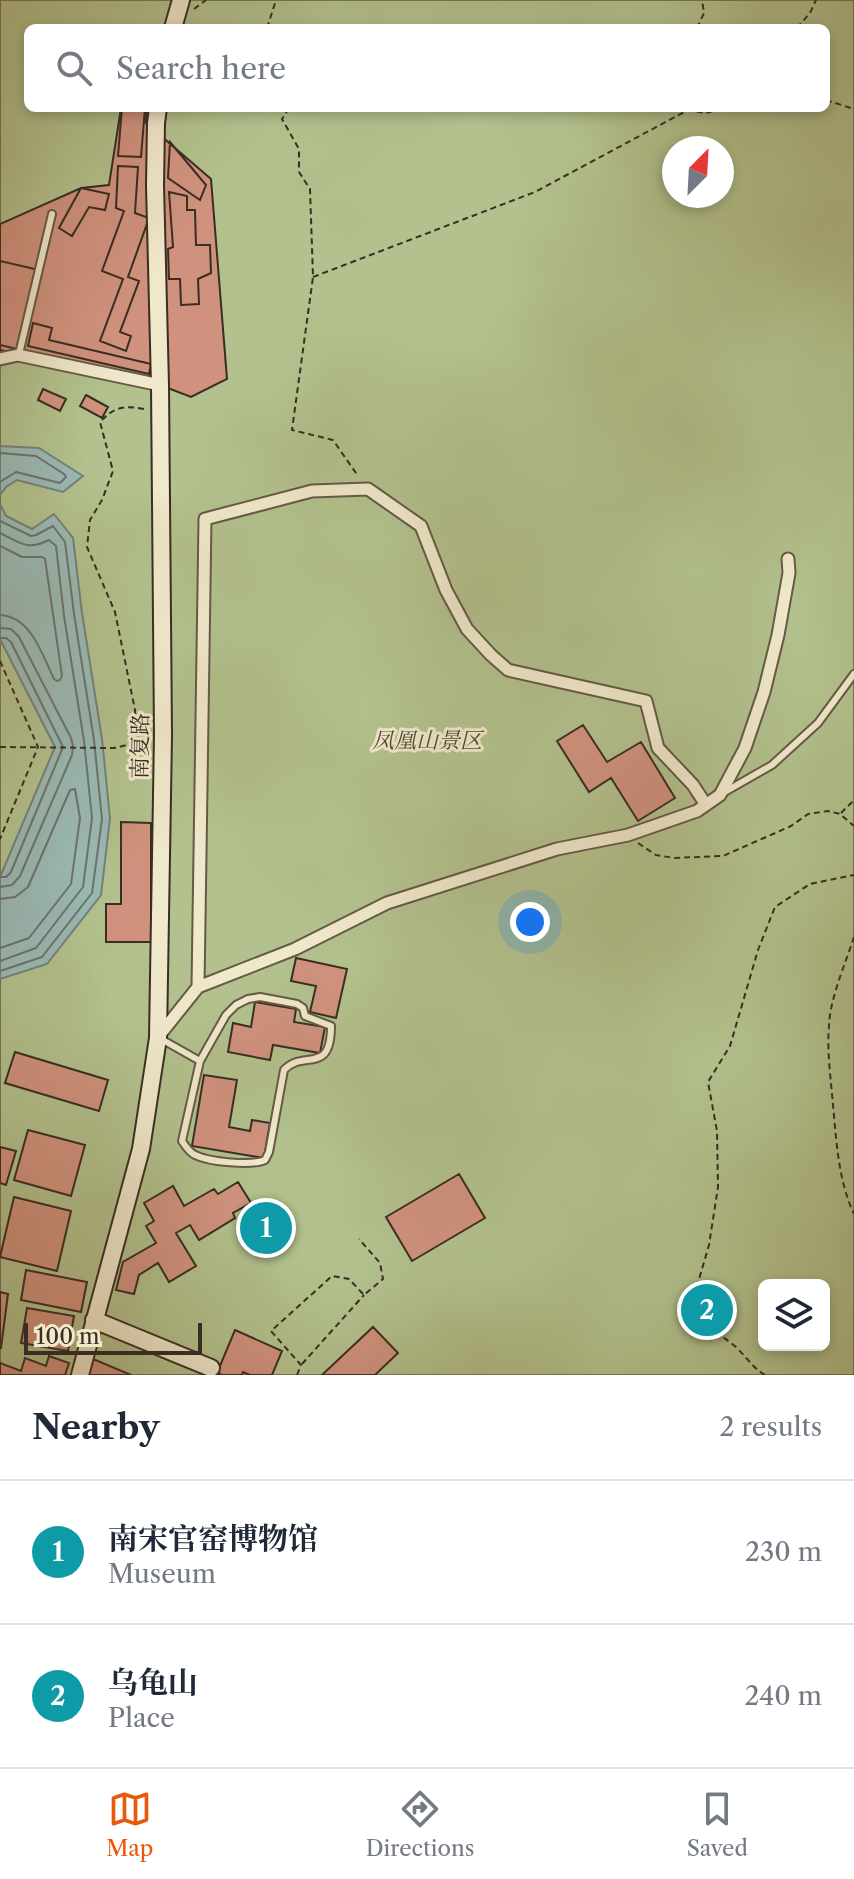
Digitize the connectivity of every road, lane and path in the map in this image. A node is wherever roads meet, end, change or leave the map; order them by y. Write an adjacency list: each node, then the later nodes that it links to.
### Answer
1 (181, 0): 5 (street)
2 (276, 0): 6 (path)
3 (702, 0): 7 (path)
4 (816, 0): 8 (path)
5 (174, 24)
6 (268, 24)
7 (699, 24)
8 (800, 24)
9 (830, 101): 10 (path)
10 (854, 109)
11 (157, 112): 18 (street, 南复路)
12 (286, 112): 15 (path)
13 (682, 112): 15 (path)
14 (52, 214): 16 (lane)
15 (313, 277): 20 (path)
16 (18, 355): 17 (street); 18 (street)
17 (0, 359)
18 (160, 385): 19 (street, 南复路)
19 (160, 412): 24 (path); 27 (street, 南复路)
20 (368, 489): 30 (street); 37 (street)
21 (788, 559): 28 (street)
22 (0, 661): 26 (path)
23 (854, 674): 28 (lane)
24 (137, 743): 26 (path); 27 (path)
25 (0, 747): 26 (path)
26 (38, 747): 34 (path)
27 (162, 779): 38 (street, 南复路)
28 (720, 795): 30 (street)
29 (854, 800): 31 (path)
30 (706, 805): 33 (street)
31 (840, 814): 32 (path); 33 (path)
32 (854, 826)
33 (628, 835): 37 (street)
34 (0, 839)
35 (854, 875): 48 (path)
36 (854, 937): 40 (path)
37 (198, 987): 38 (street)
38 (158, 1038): 39 (lane); 43 (street, 南复路)
39 (200, 1061): 39 (lane)
40 (854, 1214)
41 (359, 1239): 42 (path)
42 (364, 1295): 44 (path); 44 (path)
43 (94, 1320): 45 (street); 46 (street, 南复路)
44 (301, 1365): 47 (path)
45 (211, 1368)
46 (80, 1375)
47 (297, 1375)
48 (765, 1375)

